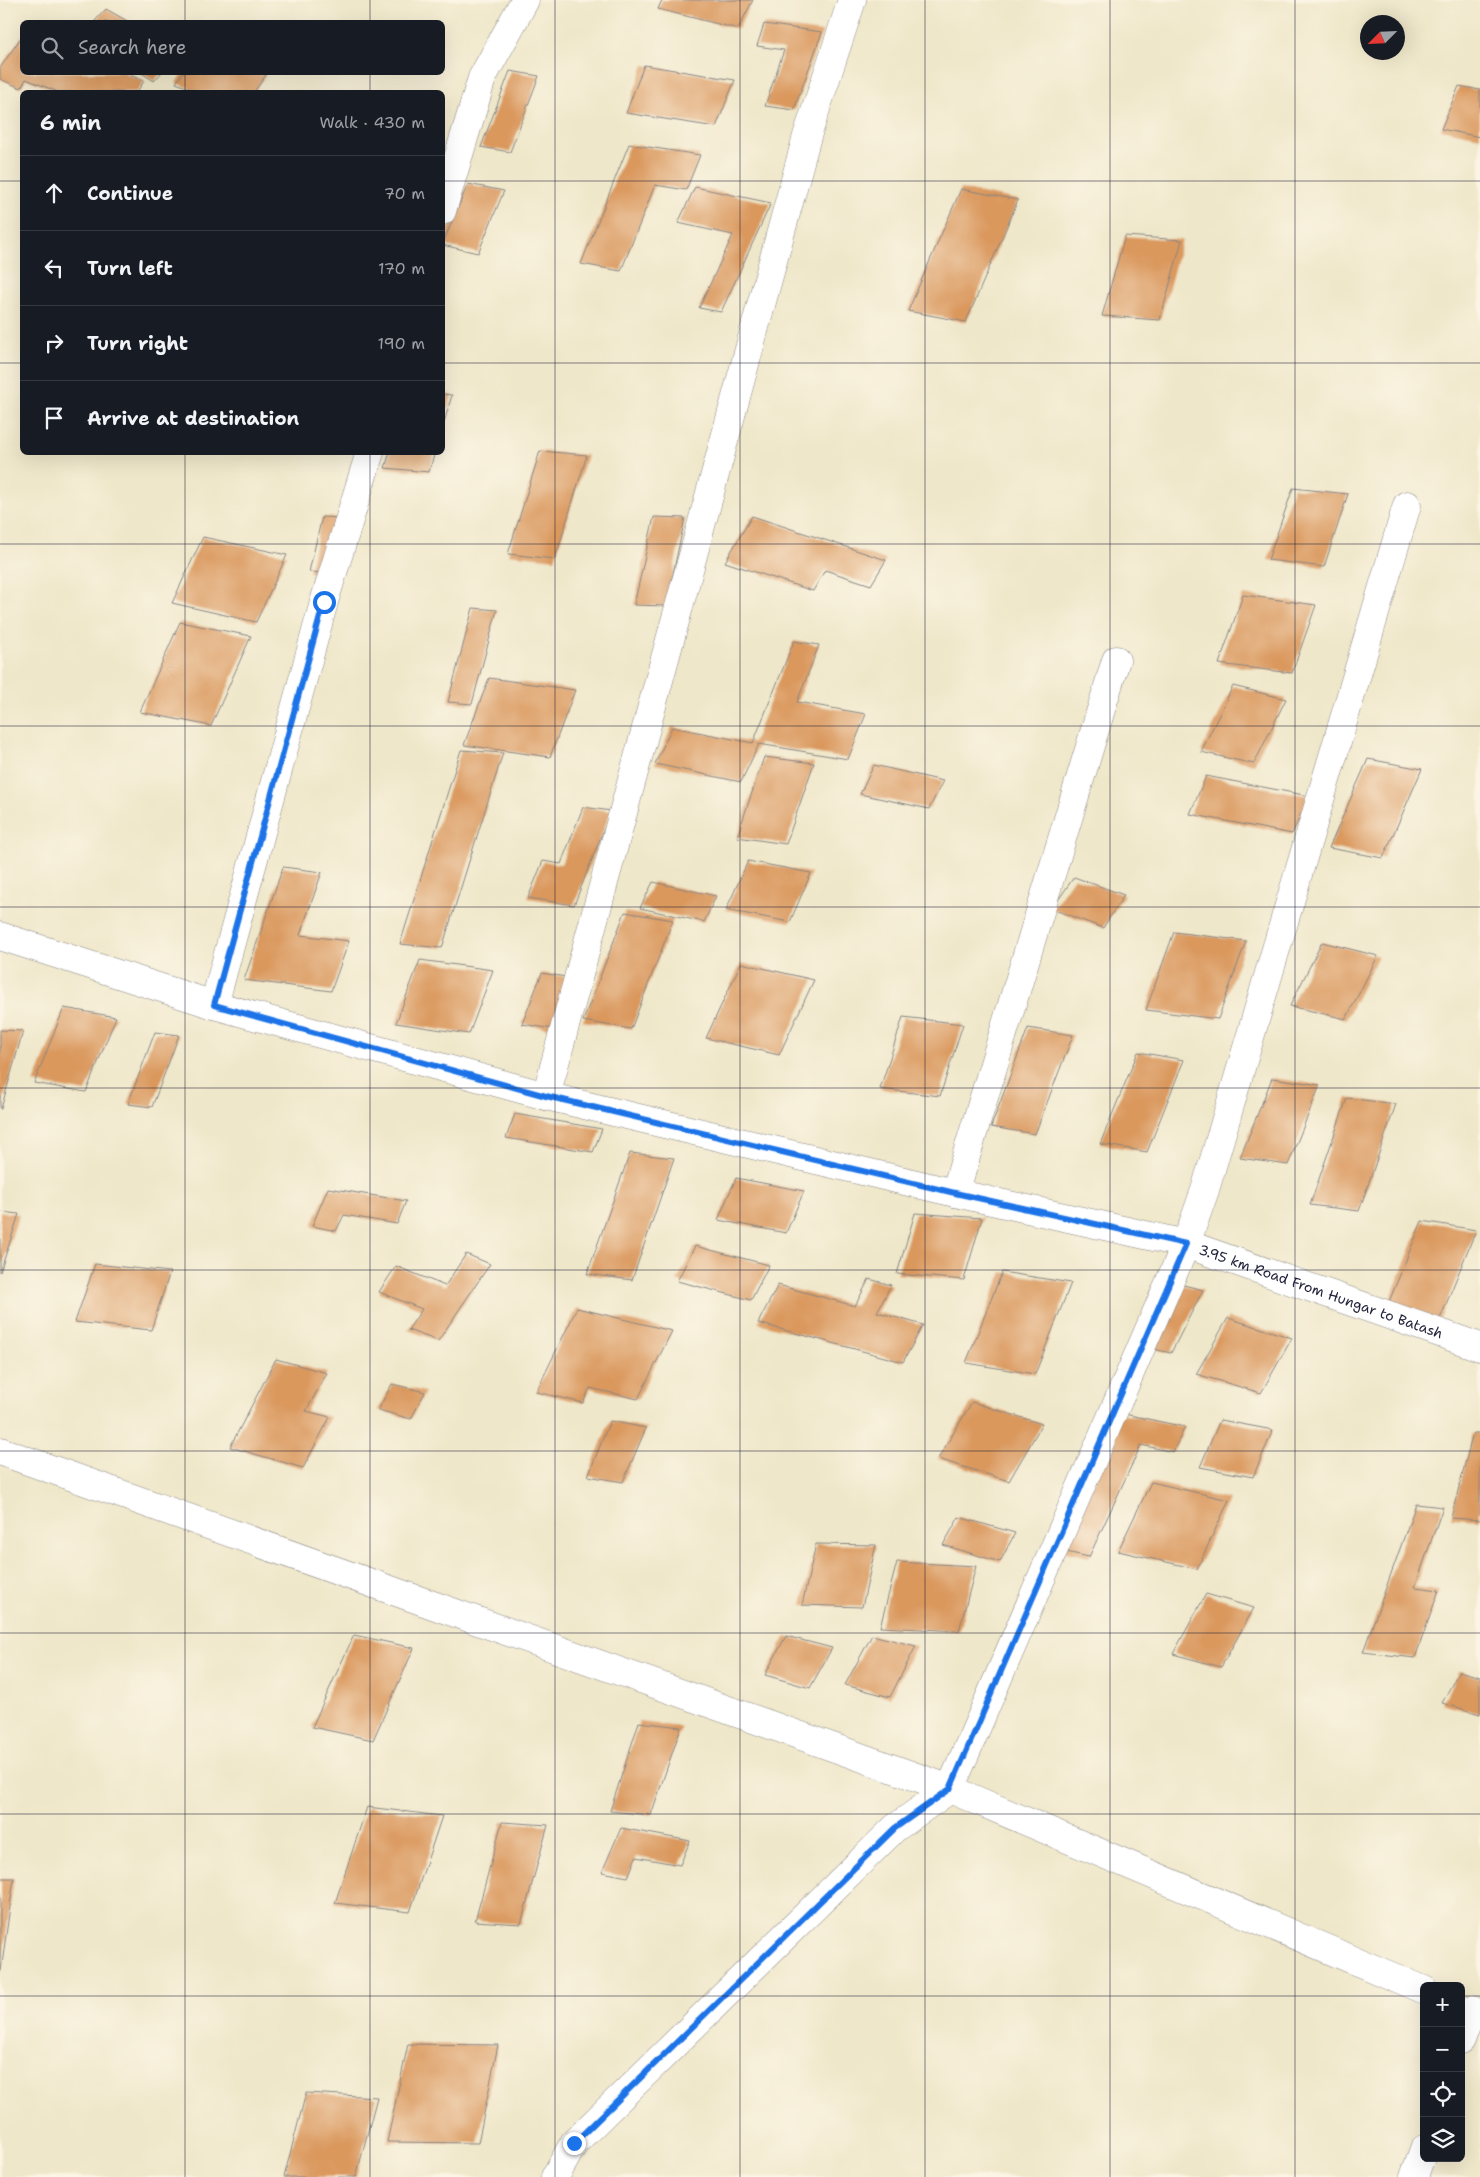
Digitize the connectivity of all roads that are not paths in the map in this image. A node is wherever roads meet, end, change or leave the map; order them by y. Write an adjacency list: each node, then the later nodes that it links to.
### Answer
1 (525, 0): 3 (street)
2 (852, 0): 9 (street)
3 (445, 200)
4 (369, 455): 8 (street)
5 (1407, 505): 11 (street)
6 (1116, 660): 10 (street)
7 (0, 936): 8 (street, 3.95 km Road From Hungar to Batash)
8 (214, 1005): 9 (street, 3.95 km Road From Hungar to Batash)
9 (546, 1096): 10 (street, 3.95 km Road From Hungar to Batash)
10 (955, 1193): 11 (street, 3.95 km Road From Hungar to Batash)
11 (1186, 1244): 12 (street, 3.95 km Road From Hungar to Batash); 14 (street)
12 (1480, 1347)
13 (0, 1451): 14 (street)
14 (950, 1789): 15 (street); 19 (street)
15 (1420, 1988)
16 (1471, 2010): 17 (street)
17 (1465, 2028)
18 (1420, 2160): 20 (street)
19 (555, 2177)
20 (1414, 2177)

